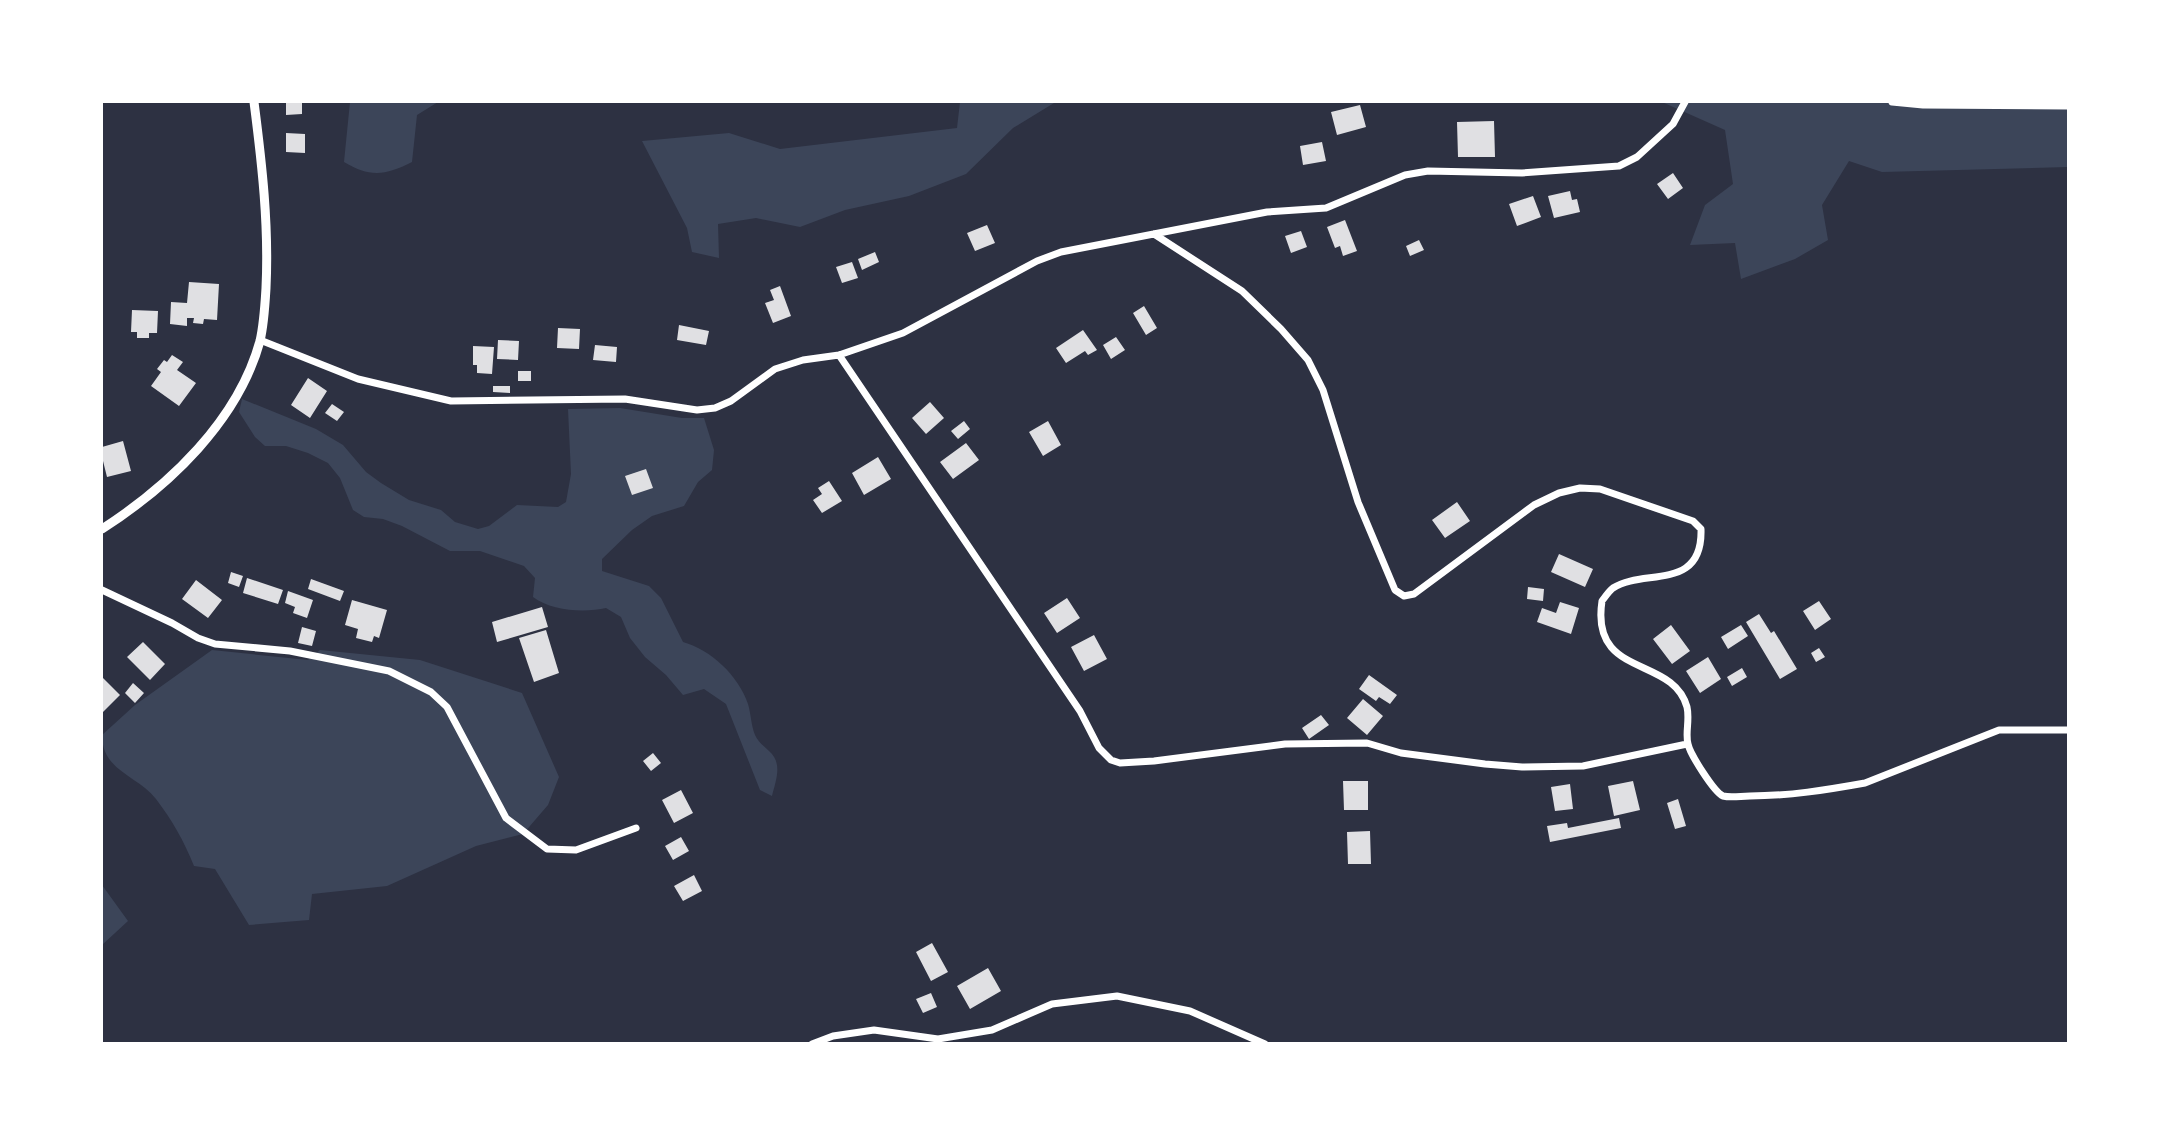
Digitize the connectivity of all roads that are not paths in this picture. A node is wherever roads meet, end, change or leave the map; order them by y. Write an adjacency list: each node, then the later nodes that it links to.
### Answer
1 (254, 102): 6 (street)
2 (1685, 102): 5 (street)
3 (1892, 102): 4 (street)
4 (2068, 106)
5 (1154, 234): 7 (street); 11 (street)
6 (260, 340): 7 (street); 8 (street)
7 (838, 355): 11 (street)
8 (102, 528)
9 (102, 590): 12 (street)
10 (2068, 730): 11 (street)
11 (1687, 744)
12 (636, 828)
13 (812, 1044): 14 (street)
14 (1265, 1044)

